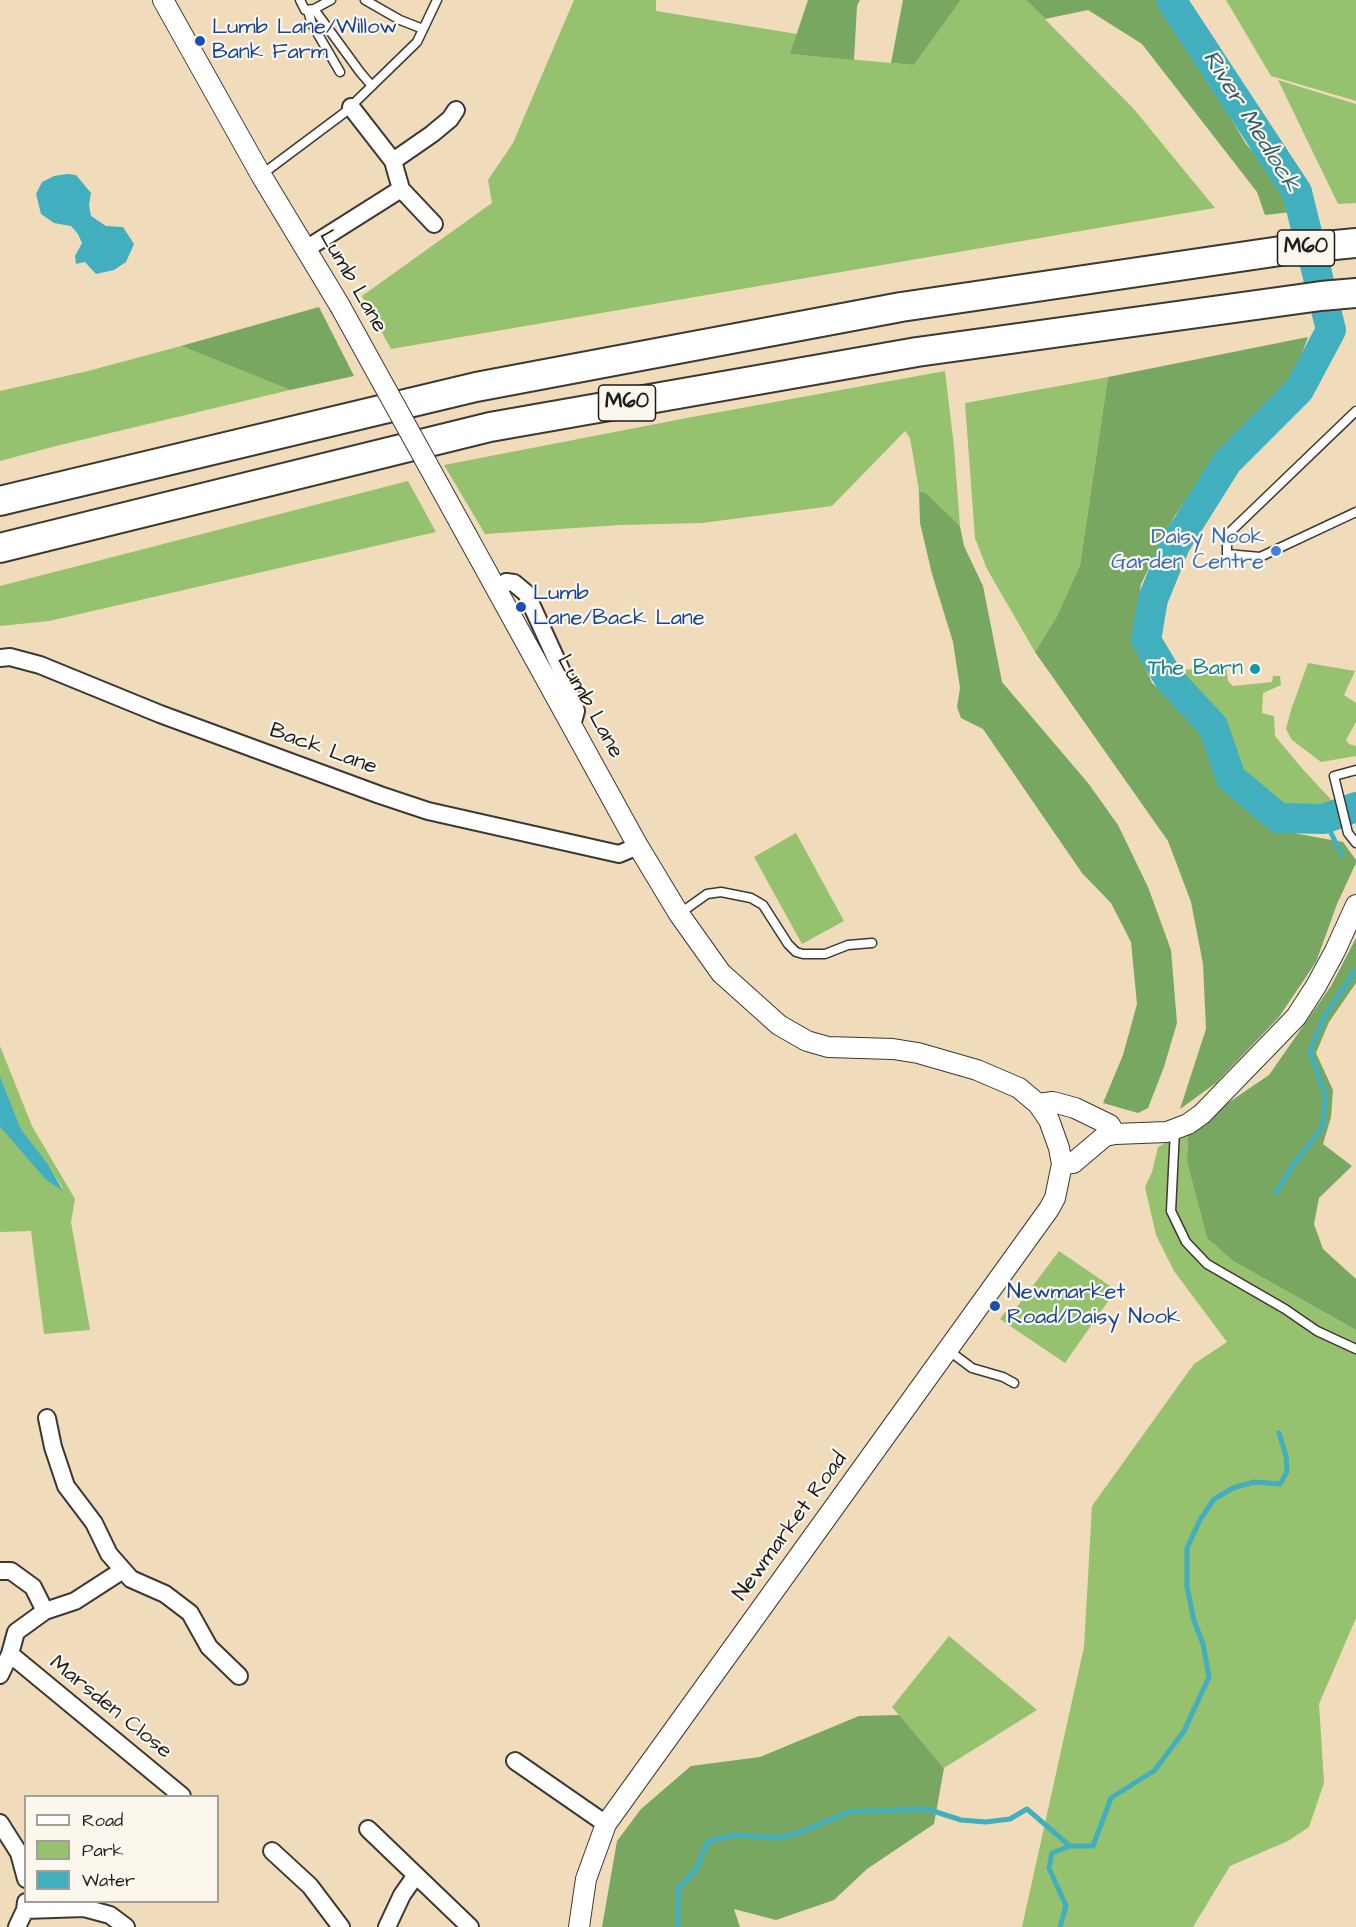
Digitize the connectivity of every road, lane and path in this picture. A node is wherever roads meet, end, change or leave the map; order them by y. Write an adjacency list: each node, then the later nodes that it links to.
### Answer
1 (163, 0): 13 (street, Lumb Lane)
2 (300, 0): 6 (lane)
3 (331, 0): 6 (lane)
4 (365, 0): 7 (lane)
5 (437, 0): 7 (lane)
6 (311, 10): 8 (lane); 9 (lane)
7 (423, 29): 9 (lane)
8 (340, 72)
9 (372, 86): 10 (lane)
10 (351, 106): 12 (street); 13 (lane)
11 (456, 110): 12 (street)
12 (393, 161): 14 (street)
13 (261, 175): 17 (street, Lumb Lane)
14 (402, 189): 15 (street); 17 (street)
15 (434, 224)
16 (1356, 243): 20 (highway, M60)
17 (306, 249): 26 (street, Lumb Lane, bridge)
18 (1356, 293): 22 (highway, M60)
19 (1356, 411): 21 (lane)
20 (0, 501)
21 (1356, 512)
22 (0, 548)
23 (0, 658): 26 (street, Back Lane)
24 (1356, 770): 25 (lane)
25 (1356, 843)
26 (638, 846): 28 (street, Lumb Lane)
27 (1355, 911): 31 (street)
28 (679, 914): 29 (lane); 30 (street, Lumb Lane)
29 (872, 943)
30 (1038, 1104): 32 (street); 33 (street, Lumb Lane)
31 (1175, 1129): 32 (street); 35 (lane)
32 (1115, 1134): 33 (street)
33 (1062, 1164): 34 (street, Newmarket Road)
34 (948, 1349): 36 (lane); 47 (street, Newmarket Road)
35 (1356, 1349)
36 (1014, 1383)
37 (47, 1418): 38 (street)
38 (123, 1570): 40 (street); 43 (street)
39 (0, 1571): 40 (street)
40 (45, 1611): 41 (street)
41 (9, 1654): 42 (street); 45 (street, Marsden Close)
42 (0, 1676)
43 (240, 1676)
44 (515, 1761): 47 (street)
45 (181, 1795)
46 (0, 1823): 50 (street)
47 (606, 1824): 58 (street, Newmarket Road)
48 (368, 1829): 51 (street)
49 (272, 1851): 55 (street)
50 (24, 1870)
51 (416, 1875): 56 (street); 57 (street)
52 (26, 1906): 53 (street); 54 (street)
53 (17, 1927)
54 (126, 1927)
55 (341, 1927)
56 (387, 1927)
57 (470, 1927)
58 (579, 1927)

